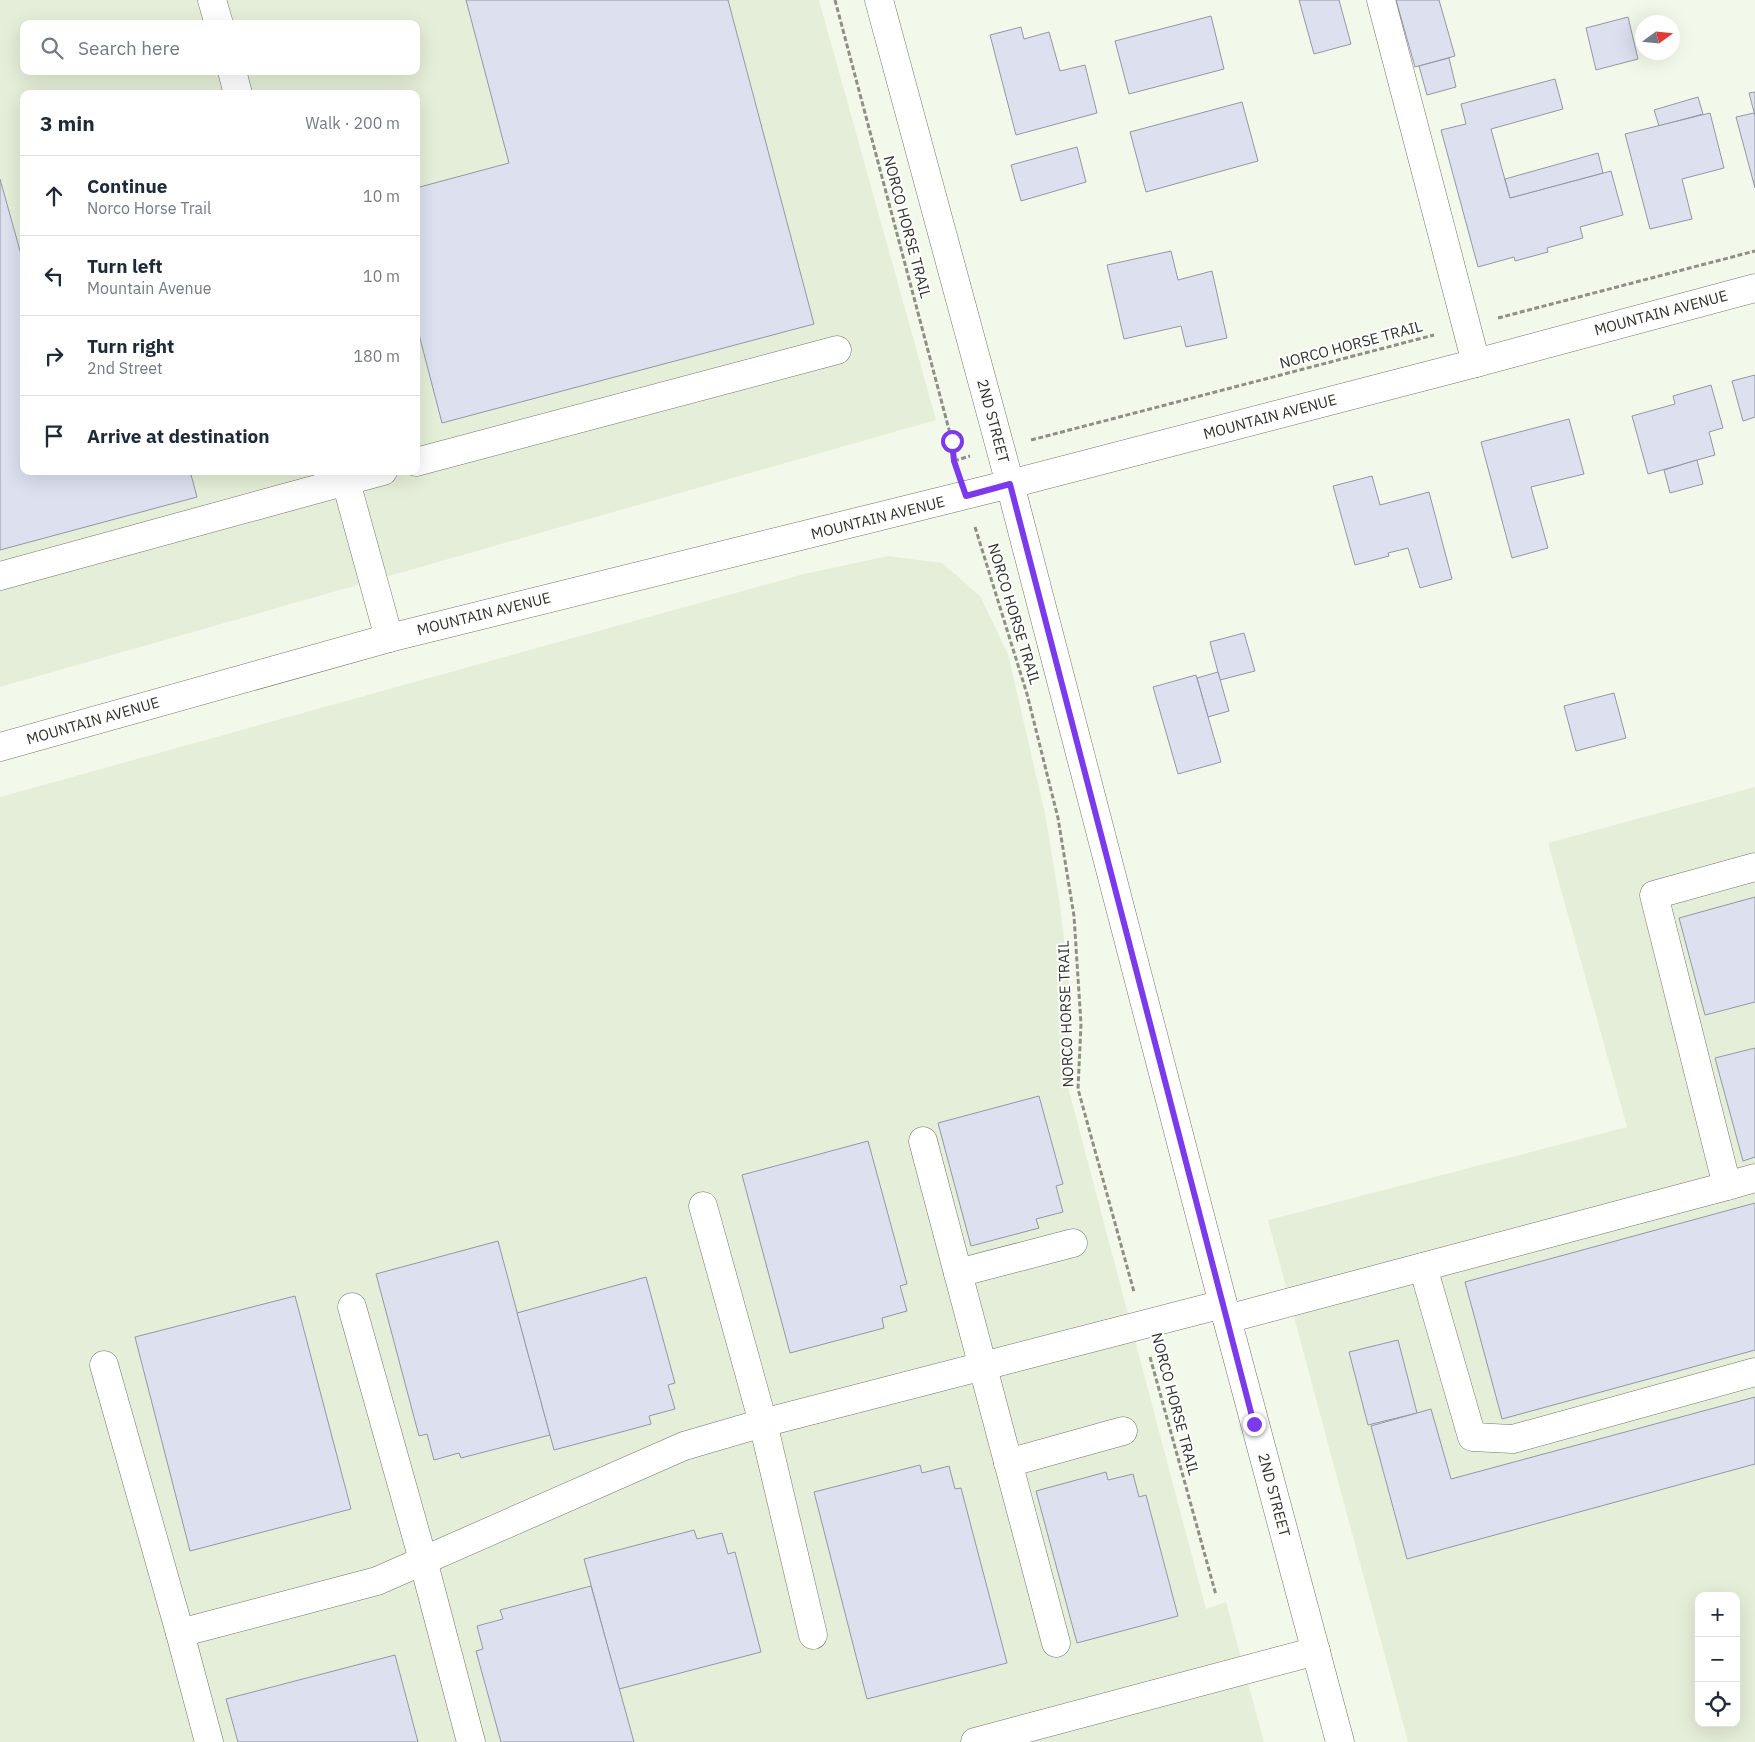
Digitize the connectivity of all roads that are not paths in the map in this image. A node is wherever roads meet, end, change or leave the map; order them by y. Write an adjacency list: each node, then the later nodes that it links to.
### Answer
1 (212, 0): 4 (main road)
2 (880, 0): 12 (main road, 2ND STREET)
3 (1381, 0): 9 (main road)
4 (217, 20)
5 (233, 75): 6 (main road)
6 (237, 90)
7 (1755, 288): 9 (main road, MOUNTAIN AVENUE)
8 (836, 350): 10 (main road)
9 (1476, 363): 12 (main road, MOUNTAIN AVENUE)
10 (420, 461)
11 (344, 476): 13 (main road); 14 (main road)
12 (1010, 484): 14 (main road, MOUNTAIN AVENUE); 25 (main road, 2ND STREET)
13 (0, 576)
14 (389, 638): 15 (main road, MOUNTAIN AVENUE)
15 (0, 747)
16 (1755, 867): 19 (main road)
17 (923, 1140): 23 (main road)
18 (1755, 1178): 19 (main road)
19 (1727, 1186): 22 (main road)
20 (703, 1206): 29 (main road)
21 (1073, 1243): 23 (main road)
22 (1423, 1267): 25 (main road); 28 (main road)
23 (958, 1273): 27 (main road)
24 (352, 1307): 32 (main road)
25 (1225, 1312): 27 (main road); 36 (main road, 2ND STREET)
26 (104, 1365): 33 (main road)
27 (983, 1368): 29 (main road); 31 (main road)
28 (1755, 1372)
29 (763, 1423): 32 (main road); 34 (main road)
30 (1123, 1431): 31 (main road)
31 (1008, 1463): 35 (main road)
32 (423, 1560): 33 (main road); 38 (main road)
33 (180, 1633): 37 (main road)
34 (814, 1635)
35 (1056, 1643)
36 (1316, 1651): 39 (main road); 40 (main road, 2ND STREET)
37 (209, 1742)
38 (471, 1742)
39 (975, 1742)
40 (1340, 1742)

